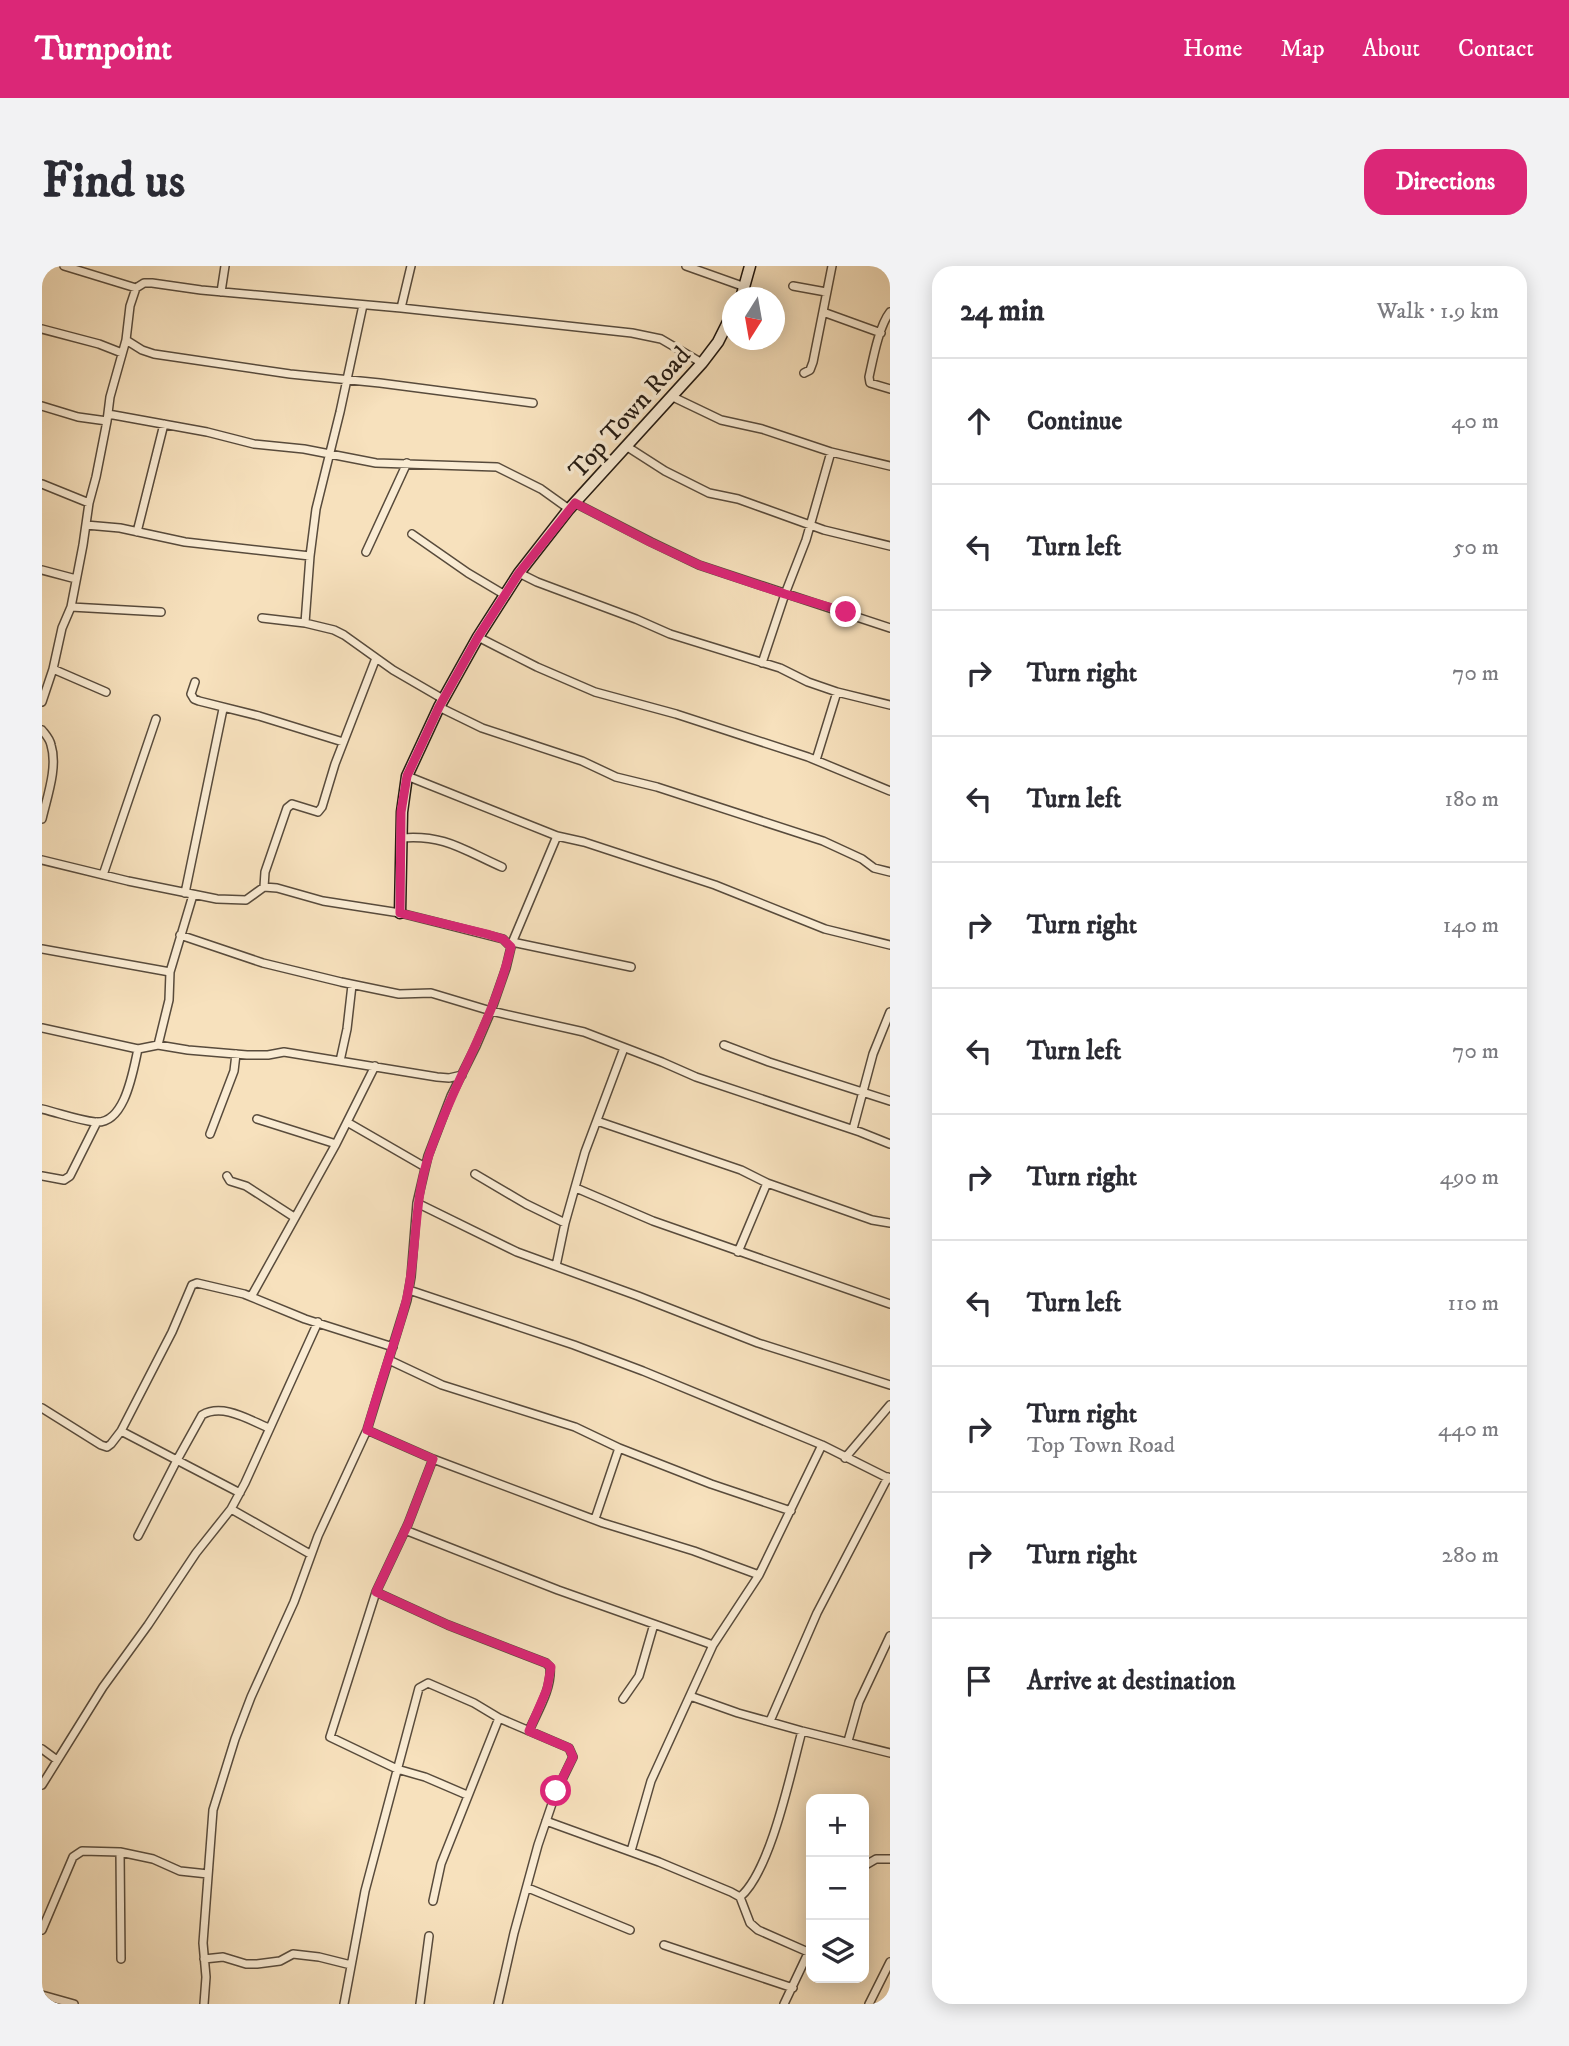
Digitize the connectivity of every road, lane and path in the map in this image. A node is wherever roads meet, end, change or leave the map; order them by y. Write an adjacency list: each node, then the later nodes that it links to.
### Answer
1 (65, 266): 10 (street)
2 (225, 266): 11 (street)
3 (411, 266): 14 (street)
4 (686, 266): 8 (street)
5 (750, 266): 9 (street)
6 (832, 266): 12 (street)
7 (793, 286): 12 (street)
8 (730, 287)
9 (745, 287)
10 (136, 288): 11 (street); 20 (street)
11 (221, 292): 13 (street)
12 (827, 292): 15 (street)
13 (363, 306): 14 (street); 24 (street)
14 (401, 308): 22 (street)
15 (823, 312): 18 (street); 23 (street)
16 (890, 312): 18 (street)
17 (42, 329): 21 (street)
18 (881, 333): 25 (street)
19 (722, 335): 22 (street, Top Town Road)
20 (126, 340): 21 (street); 24 (street)
21 (122, 353): 29 (street)
22 (702, 363): 26 (street, Top Town Road)
23 (804, 373)
24 (347, 379): 27 (street); 33 (street)
25 (890, 389)
26 (673, 397): 31 (street, Top Town Road); 32 (street)
27 (533, 402)
28 (42, 406): 29 (street)
29 (108, 418): 30 (street); 37 (street)
30 (164, 424): 33 (street); 41 (street)
31 (626, 446): 38 (street, Top Town Road); 39 (street)
32 (831, 452): 35 (street); 39 (street)
33 (330, 454): 34 (street); 45 (street)
34 (407, 463): 38 (street); 44 (street)
35 (890, 466)
36 (42, 484): 37 (street)
37 (89, 503): 40 (street)
38 (572, 506): 47 (street, Top Town Road); 49 (street)
39 (811, 524): 43 (street); 49 (street)
40 (86, 525): 41 (street); 48 (street)
41 (138, 532): 45 (street)
42 (412, 534): 50 (street)
43 (890, 546)
44 (366, 552)
45 (310, 556): 54 (street)
46 (42, 570): 48 (street)
47 (519, 573): 50 (street, Top Town Road); 58 (street)
48 (76, 579): 51 (street)
49 (785, 594): 55 (street); 58 (street)
50 (505, 595): 56 (street, Top Town Road)
51 (71, 607): 52 (street); 59 (street)
52 (161, 612)
53 (262, 618): 54 (street)
54 (305, 623): 57 (street)
55 (890, 628)
56 (478, 637): 64 (street, Top Town Road); 70 (street)
57 (376, 658): 64 (street); 69 (street)
58 (762, 663): 62 (street)
59 (53, 669): 61 (street); 63 (street)
60 (195, 682): 66 (street)
61 (107, 692)
62 (837, 692): 65 (street); 70 (street)
63 (42, 702)
64 (441, 703): 71 (street, Top Town Road); 80 (street)
65 (890, 705)
66 (223, 709): 69 (street); 83 (street)
67 (156, 719): 81 (street)
68 (42, 730): 73 (street)
69 (343, 742): 82 (street)
70 (816, 760): 74 (street)
71 (407, 776): 76 (street); 77 (street, Top Town Road)
72 (42, 785): 73 (street)
73 (51, 788): 75 (street)
74 (890, 791)
75 (42, 819)
76 (557, 836): 86 (street); 87 (street)
77 (401, 838): 79 (street); 84 (street, Top Town Road)
78 (42, 860): 81 (street)
79 (502, 867)
80 (890, 872)
81 (103, 875): 83 (street)
82 (264, 887): 83 (street); 84 (street)
83 (189, 894): 85 (street)
84 (400, 913): 86 (street)
85 (180, 935): 90 (street); 91 (street)
86 (512, 944): 89 (street); 92 (street)
87 (890, 945)
88 (42, 949): 90 (street)
89 (631, 967)
90 (170, 972): 96 (street)
91 (352, 985): 92 (street); 101 (street)
92 (491, 1012): 98 (street); 103 (street)
93 (890, 1013): 94 (street)
94 (888, 1024): 104 (street)
95 (42, 1028): 99 (street)
96 (158, 1045): 99 (street); 100 (street)
97 (724, 1045): 104 (street)
98 (624, 1048): 108 (street); 111 (street)
99 (138, 1049): 109 (street)
100 (236, 1054): 101 (street); 112 (street)
101 (340, 1061): 102 (street)
102 (375, 1066): 103 (street); 110 (street)
103 (462, 1076): 115 (street)
104 (863, 1093): 105 (street); 111 (street)
105 (890, 1101)
106 (42, 1109): 109 (street)
107 (257, 1119): 113 (street)
108 (597, 1121): 119 (street); 120 (street)
109 (97, 1122): 117 (street)
110 (347, 1122): 113 (street); 115 (street)
111 (853, 1129): 114 (street)
112 (210, 1134)
113 (336, 1144): 122 (street)
114 (890, 1144)
115 (425, 1167): 121 (street)
116 (475, 1174): 123 (street)
117 (42, 1176)
118 (227, 1176): 122 (street)
119 (767, 1183): 124 (street); 125 (street)
120 (576, 1188): 123 (street); 125 (street)
121 (417, 1203): 126 (street); 127 (street)
122 (294, 1217): 128 (street)
123 (565, 1223): 126 (street)
124 (890, 1223)
125 (738, 1252): 129 (street)
126 (556, 1266): 133 (street)
127 (409, 1290): 131 (street); 139 (street)
128 (251, 1297): 130 (street); 138 (street)
129 (890, 1304)
130 (318, 1322): 131 (street); 136 (street)
131 (393, 1347): 132 (street)
132 (388, 1360): 137 (street); 140 (street)
133 (890, 1385)
134 (890, 1405): 141 (street)
135 (42, 1408): 138 (street)
136 (269, 1429): 143 (street); 145 (street)
137 (367, 1430): 142 (street); 151 (street)
138 (121, 1431): 143 (street)
139 (822, 1445): 141 (street); 147 (street)
140 (619, 1448): 147 (street); 148 (street)
141 (845, 1458): 144 (street)
142 (433, 1459): 148 (street); 149 (street)
143 (177, 1460): 145 (street); 150 (street)
144 (889, 1478): 160 (street)
145 (240, 1493): 146 (street)
146 (231, 1509): 151 (street); 166 (street)
147 (791, 1510): 152 (street)
148 (595, 1519): 152 (street)
149 (405, 1530): 153 (street); 154 (street)
150 (138, 1536)
151 (310, 1554): 175 (street)
152 (759, 1575): 156 (street)
153 (376, 1592): 161 (street); 167 (street)
154 (654, 1624): 156 (street); 158 (street)
155 (890, 1636): 163 (street)
156 (713, 1645): 157 (street)
157 (690, 1696): 160 (street); 172 (street)
158 (623, 1699)
159 (499, 1718): 161 (street); 167 (street); 169 (street)
160 (770, 1721): 162 (street)
161 (529, 1731): 170 (street)
162 (802, 1731): 163 (street); 177 (street)
163 (848, 1741): 165 (street)
164 (42, 1749): 166 (street)
165 (890, 1753)
166 (57, 1760): 168 (street)
167 (397, 1769): 169 (street); 188 (street)
168 (42, 1785)
169 (467, 1795): 178 (street)
170 (546, 1821): 172 (street); 176 (street)
171 (120, 1852): 175 (street); 179 (street); 185 (street)
172 (631, 1852): 177 (street)
173 (890, 1859): 174 (street)
174 (869, 1863)
175 (208, 1874): 186 (street)
176 (528, 1888): 180 (street); 195 (street)
177 (740, 1896): 183 (street)
178 (433, 1901)
179 (42, 1930)
180 (630, 1930)
181 (429, 1936): 194 (street)
182 (664, 1945): 189 (street)
183 (806, 1948)
184 (806, 1958): 189 (street)
185 (121, 1959)
186 (204, 1959): 188 (street); 192 (street)
187 (890, 1962): 197 (street)
188 (351, 1965): 193 (street)
189 (793, 1988): 196 (street)
190 (42, 1995): 191 (street)
191 (74, 2004)
192 (204, 2004)
193 (344, 2004)
194 (420, 2004)
195 (498, 2004)
196 (784, 2004)
197 (869, 2004)

